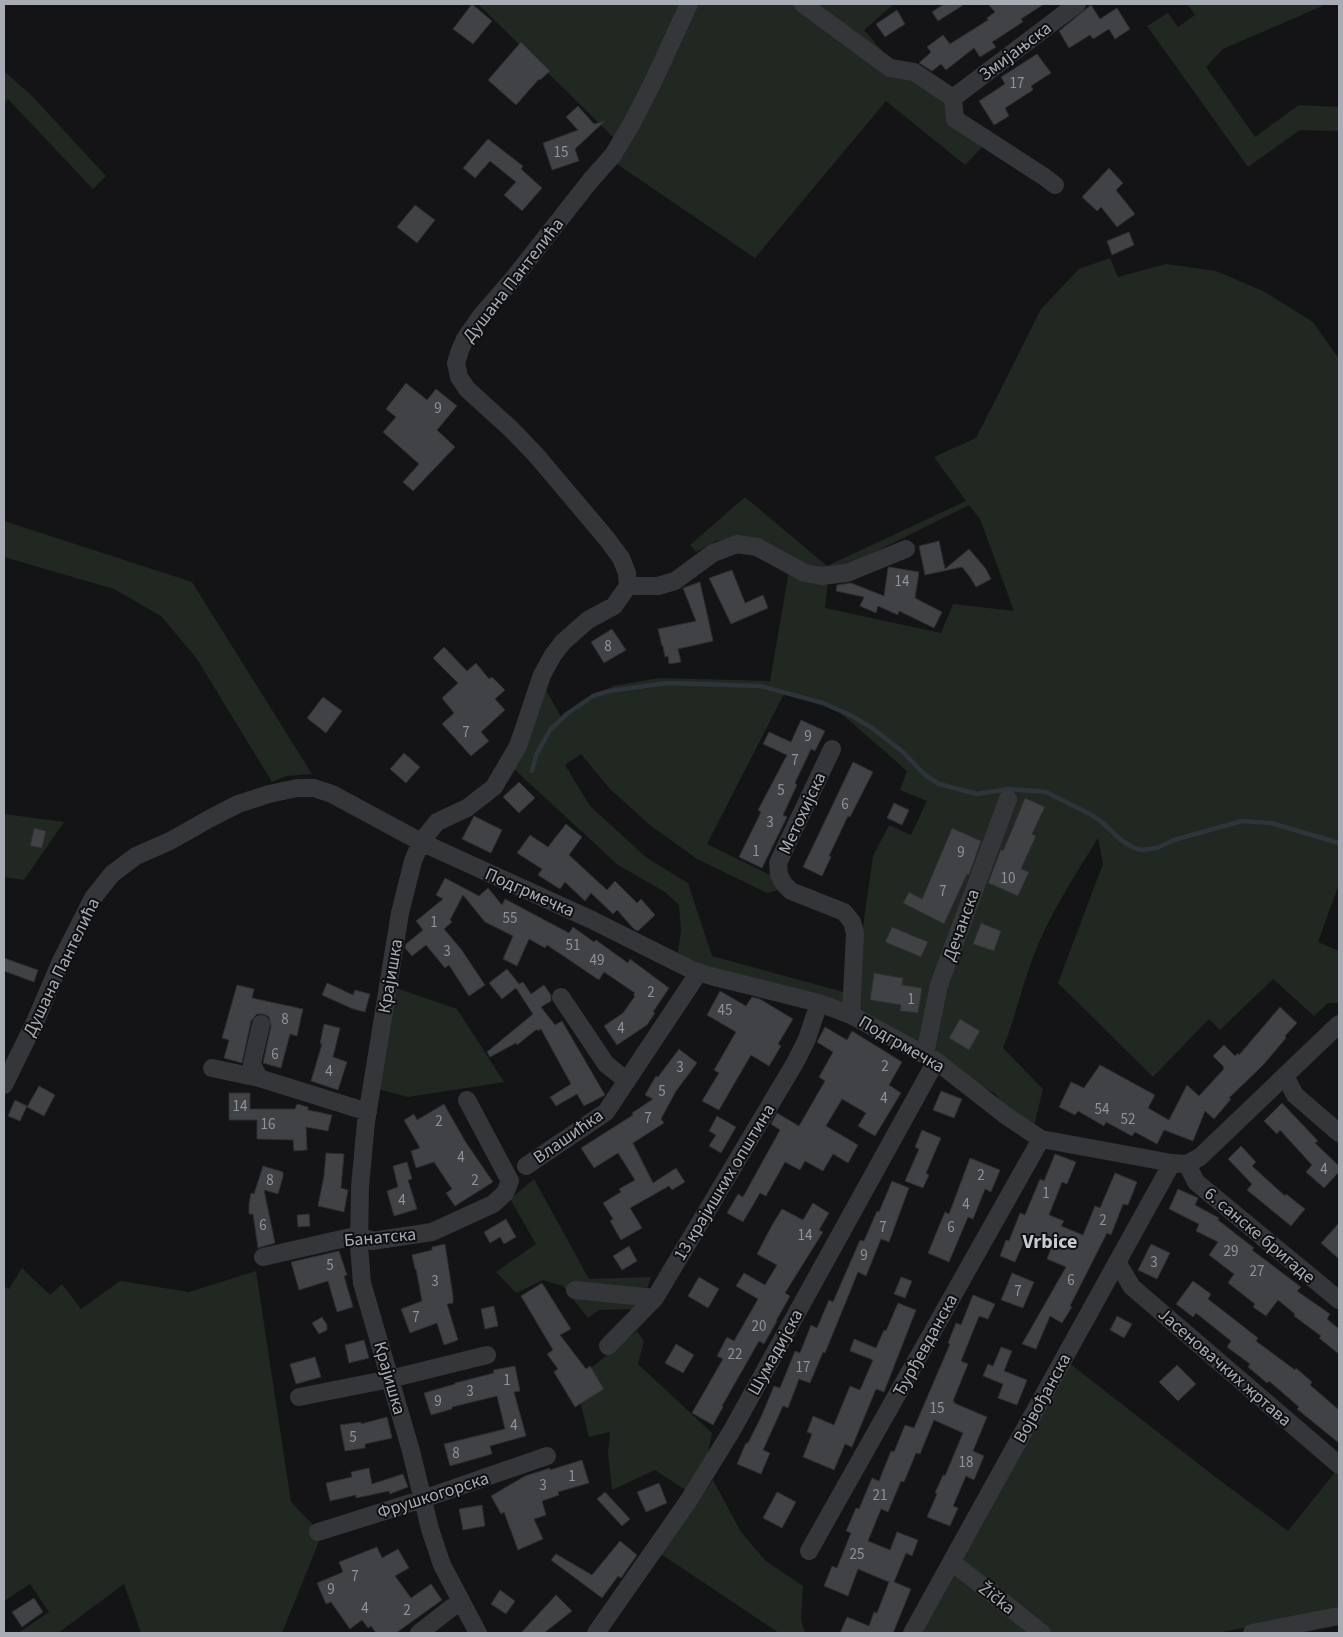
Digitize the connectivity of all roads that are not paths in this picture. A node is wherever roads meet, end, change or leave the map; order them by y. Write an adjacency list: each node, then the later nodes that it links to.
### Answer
1 (689, 4): 7 (street, Душана Пантелића)
2 (804, 4): 4 (street)
3 (1077, 4): 4 (street, Змијањска)
4 (953, 98): 5 (street)
5 (1055, 185)
6 (906, 548): 7 (street)
7 (628, 586): 10 (street)
8 (832, 749): 14 (street, Метохијска)
9 (1008, 799): 17 (street, Дечанска)
10 (422, 842): 11 (street, Подгрмечка); 22 (street, Душана Пантелића); 24 (street, Крајишка)
11 (700, 972): 13 (street, Подгрмечка); 21 (street, Влашићка)
12 (561, 997): 21 (street)
13 (819, 1003): 14 (street, Подгрмечка); 33 (street, 13 крајишких општина)
14 (851, 1015): 17 (street, Подгрмечка)
15 (261, 1024): 20 (street)
16 (1339, 1024): 19 (street)
17 (930, 1057): 26 (street, Подгрмечка); 49 (street, Шумадијска)
18 (212, 1068): 20 (street)
19 (1285, 1076): 25 (street); 27 (street)
20 (259, 1078): 24 (street)
21 (626, 1081): 28 (street, Влашићка)
22 (4, 1085)
23 (467, 1100): 29 (street, Банатска)
24 (368, 1112): 29 (street, Крајишка)
25 (1339, 1133)
26 (1041, 1139): 27 (street, Подгрмечка); 43 (street, Ђурђевданска)
27 (1180, 1164): 31 (street, Војвођанска); 34 (street, 6. санске бригаде)
28 (526, 1166)
29 (359, 1235): 30 (street, Банатска); 37 (street, Крајишка)
30 (263, 1257)
31 (1118, 1262): 40 (street, Јасеновачких жртава); 44 (street, Војвођанска)
32 (575, 1290): 33 (street)
33 (655, 1298): 35 (street, 13 крајишких општина)
34 (1339, 1300)
35 (608, 1346)
36 (487, 1355): 37 (street)
37 (390, 1379): 38 (street); 41 (street, Крајишка)
38 (299, 1397)
39 (547, 1456): 41 (street, Фрушкогорска)
40 (1339, 1465)
41 (423, 1499): 42 (street, Фрушкогорска); 45 (street, Крајишка)
42 (318, 1532)
43 (809, 1551)
44 (952, 1562): 50 (street, Војвођанска); 51 (street, Žička)
45 (460, 1601): 47 (street); 48 (street, Крајишка)
46 (1339, 1616): 52 (street)
47 (419, 1633)
48 (478, 1633)
49 (596, 1633)
50 (912, 1633)
51 (1042, 1633)
52 (1252, 1633)

